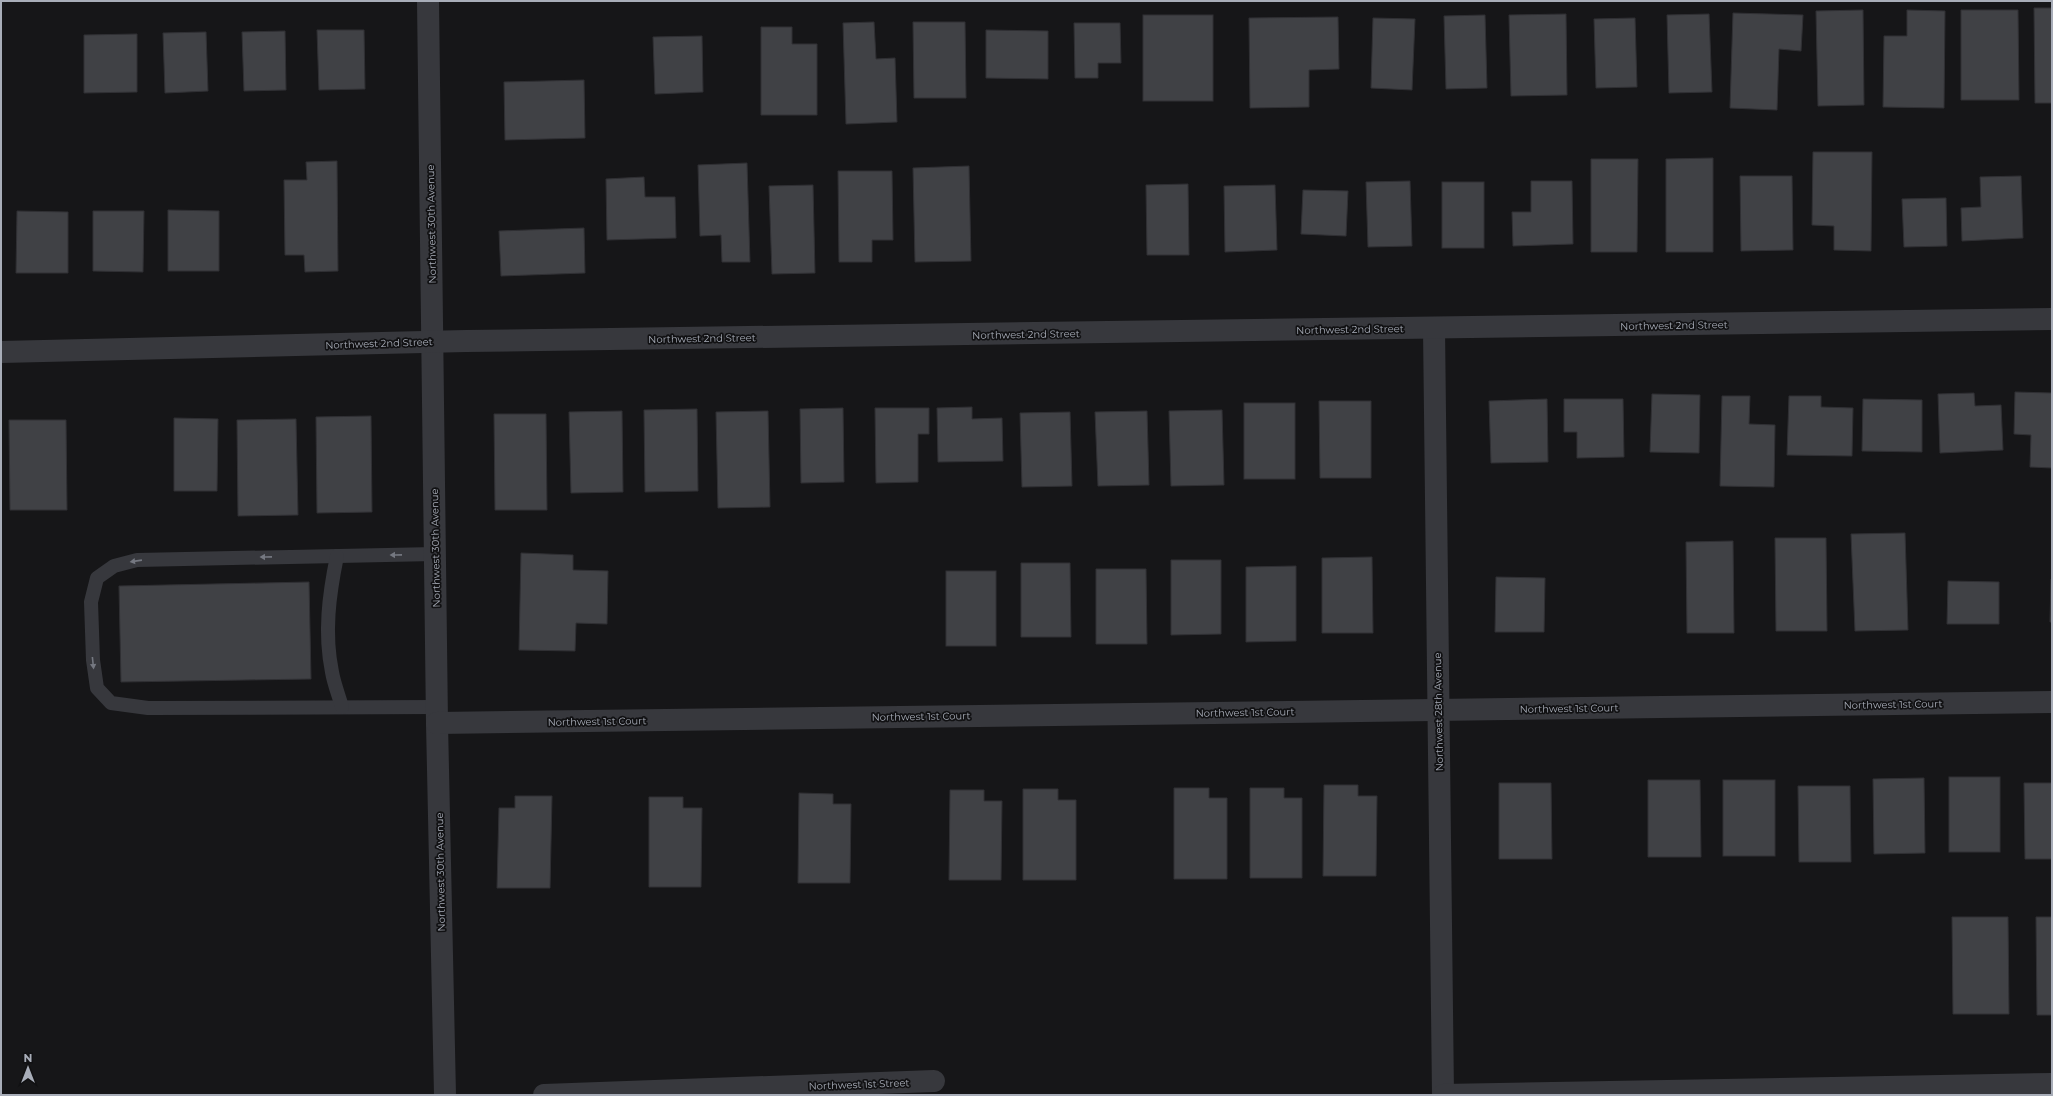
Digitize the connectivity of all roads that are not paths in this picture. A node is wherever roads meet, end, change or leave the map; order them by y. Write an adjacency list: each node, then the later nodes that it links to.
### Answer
1 (428, 1): 4 (street, Northwest 30th Avenue)
2 (2052, 319): 3 (street, Northwest 2nd Street)
3 (1434, 328): 4 (street, Northwest 2nd Street); 10 (street, Northwest 28th Avenue)
4 (433, 341): 5 (street, Northwest 2nd Street); 6 (street, Northwest 30th Avenue)
5 (1, 352)
6 (435, 554): 7 (lane, one-way to 7); 11 (street, Northwest 30th Avenue)
7 (338, 556): 9 (lane); 9 (lane, one-way to 9)
8 (2052, 702): 10 (street, Northwest 1st Court)
9 (342, 708): 11 (lane)
10 (1438, 710): 11 (street, Northwest 1st Court); 16 (street, Northwest 28th Avenue)
11 (437, 715): 14 (street, Northwest 30th Avenue)
12 (934, 1081): 15 (street, Northwest 1st Street)
13 (2052, 1084): 16 (street)
14 (444, 1095)
15 (544, 1095)
16 (1443, 1095)

